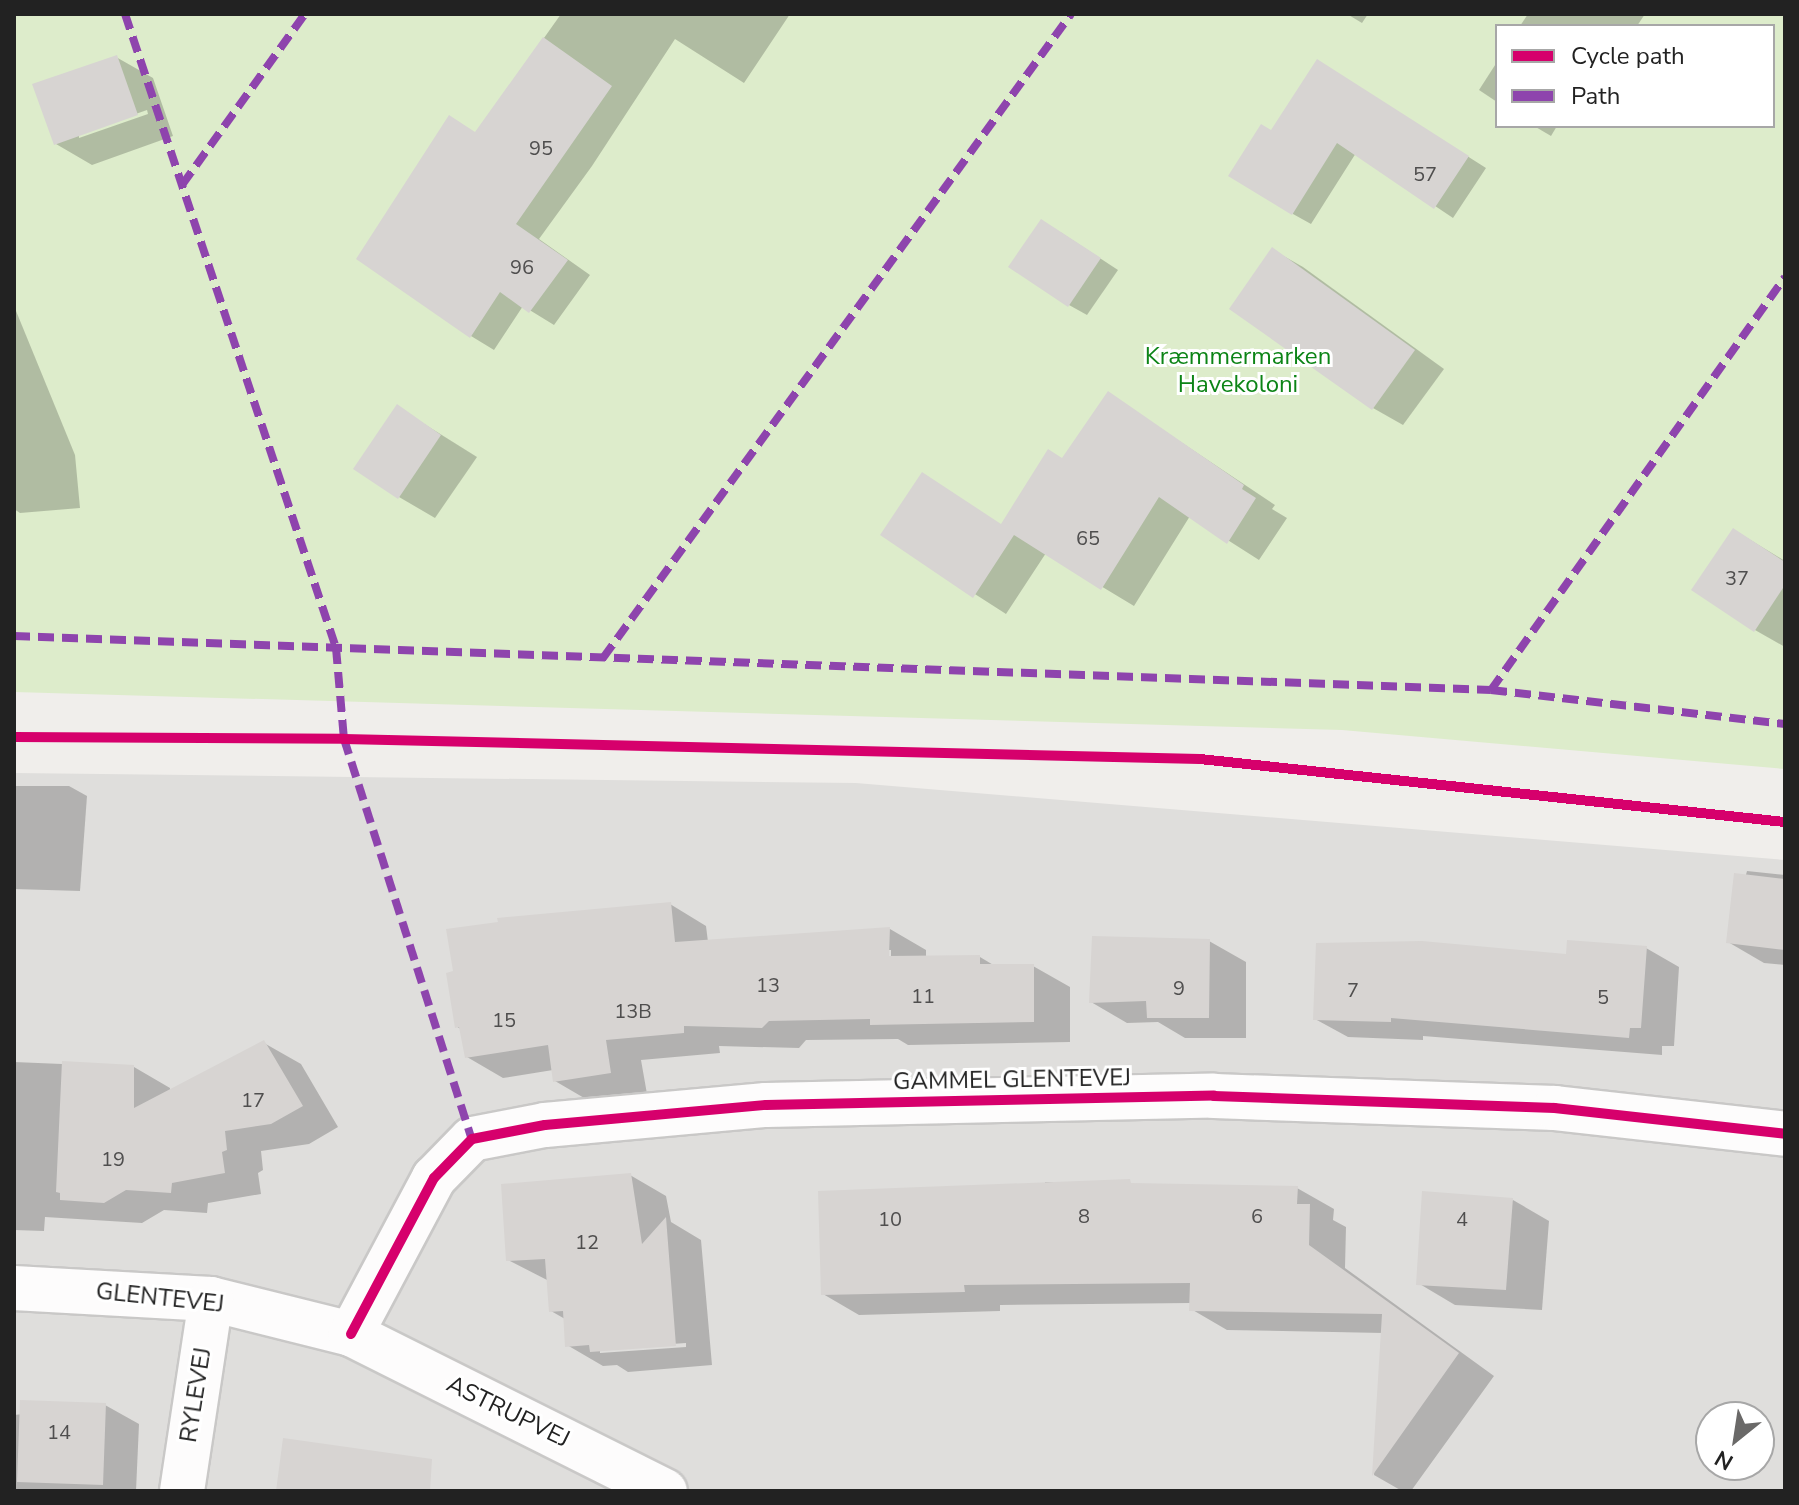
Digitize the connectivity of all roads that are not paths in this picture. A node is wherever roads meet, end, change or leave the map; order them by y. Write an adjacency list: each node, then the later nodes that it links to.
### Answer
1 (1785, 1134): 4 (street, GAMMEL GLENTEVEJ)
2 (14, 1288): 3 (street, GLENTEVEJ)
3 (211, 1299): 4 (street, GLENTEVEJ); 5 (street, RYLEVEJ)
4 (351, 1334): 6 (street, ASTRUPVEJ)
5 (182, 1491)
6 (665, 1491)

